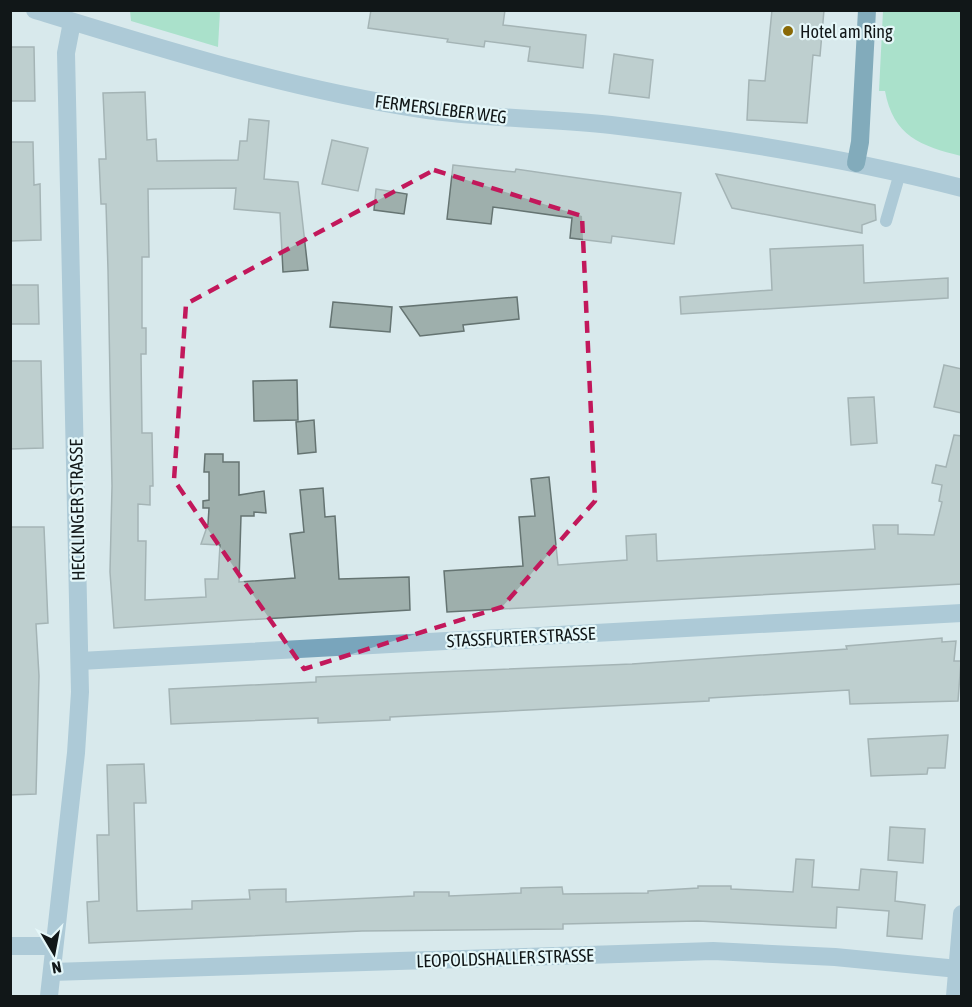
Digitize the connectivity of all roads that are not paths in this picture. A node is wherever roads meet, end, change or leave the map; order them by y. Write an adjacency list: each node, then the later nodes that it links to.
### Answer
1 (35, 10): 3 (street, FERMERSLEBER WEG)
2 (867, 10): 4 (highway)
3 (72, 22): 4 (street, FERMERSLEBER WEG); 9 (street, HECKLINGER STRASSE)
4 (856, 163): 5 (street, FERMERSLEBER WEG)
5 (900, 173): 6 (street, FERMERSLEBER WEG); 7 (lane)
6 (962, 188)
7 (886, 221)
8 (962, 613): 9 (street, STASSFURTER STRASSE)
9 (80, 662): 12 (street, HECKLINGER STRASSE)
10 (962, 914): 13 (street)
11 (10, 946): 12 (street)
12 (54, 946): 14 (street, HECKLINGER STRASSE)
13 (958, 969): 14 (street, LEOPOLDSHALLER STRASSE); 16 (street)
14 (52, 972): 15 (street, HECKLINGER STRASSE)
15 (49, 996)
16 (955, 996)

